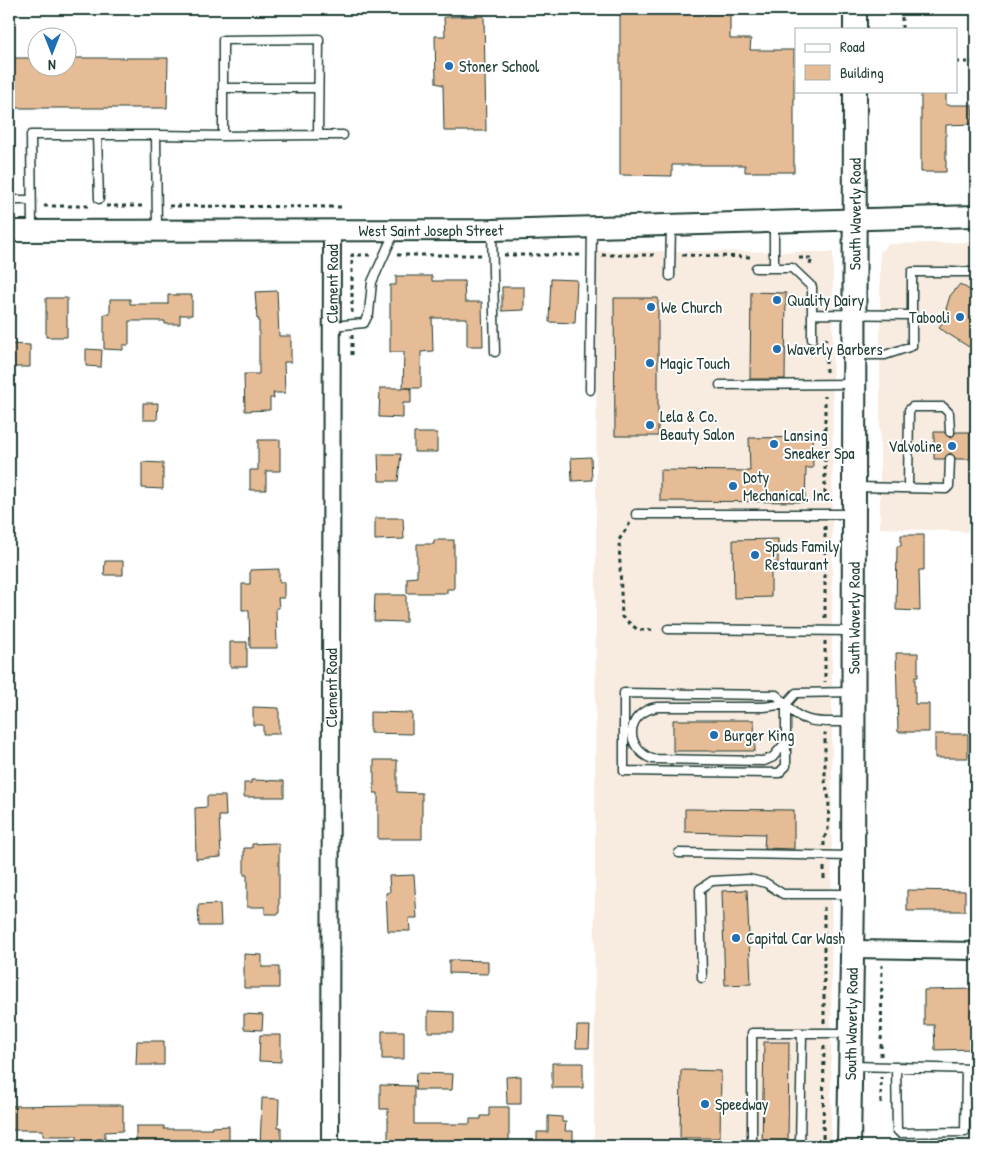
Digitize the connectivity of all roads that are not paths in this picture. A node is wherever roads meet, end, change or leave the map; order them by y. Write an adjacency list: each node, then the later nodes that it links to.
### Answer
1 (855, 9): 2 (main road)
2 (855, 28)
3 (223, 88): 4 (lane); 4 (lane); 9 (lane)
4 (318, 88): 10 (lane)
5 (855, 92): 15 (main road, South Waverly Road)
6 (98, 135): 8 (lane); 11 (lane); 13 (lane)
7 (344, 135): 10 (lane)
8 (156, 136): 9 (lane); 24 (lane)
9 (223, 136): 10 (lane)
10 (318, 136)
11 (99, 199)
12 (9, 200): 13 (lane)
13 (32, 203): 23 (lane)
14 (976, 216): 15 (street, West Saint Joseph Street)
15 (853, 220): 16 (street, West Saint Joseph Street); 30 (main road, South Waverly Road)
16 (774, 221): 17 (street, West Saint Joseph Street); 26 (lane)
17 (671, 226): 18 (street, West Saint Joseph Street); 28 (lane)
18 (592, 228): 21 (street, West Saint Joseph Street); 38 (lane)
19 (332, 230): 20 (street, West Saint Joseph Street); 24 (street, West Saint Joseph Street); 32 (street, Clement Road)
20 (396, 230): 21 (street, West Saint Joseph Street); 32 (lane)
21 (492, 230): 34 (lane)
22 (9, 231): 23 (street, West Saint Joseph Street)
23 (32, 231): 24 (street, West Saint Joseph Street)
24 (157, 231)
25 (756, 268): 26 (lane)
26 (774, 268): 29 (lane)
27 (976, 272): 31 (lane)
28 (670, 276)
29 (812, 314): 30 (lane); 33 (lane)
30 (854, 314): 31 (lane); 35 (main road, South Waverly Road)
31 (912, 314): 35 (lane)
32 (333, 326): 63 (street, Clement Road)
33 (812, 339)
34 (495, 352)
35 (855, 356): 36 (main road, South Waverly Road)
36 (855, 384): 37 (lane); 41 (main road, South Waverly Road)
37 (720, 385)
38 (590, 390)
39 (950, 432): 42 (lane)
40 (950, 459): 42 (lane)
41 (855, 487): 42 (lane); 44 (main road, South Waverly Road)
42 (908, 488)
43 (636, 514): 44 (lane)
44 (854, 514): 46 (main road, South Waverly Road)
45 (668, 630): 46 (lane)
46 (853, 631): 47 (main road, South Waverly Road)
47 (854, 692): 48 (lane); 49 (main road, South Waverly Road)
48 (786, 704): 49 (lane); 50 (lane); 50 (lane); 50 (lane)
49 (854, 722): 52 (main road, South Waverly Road)
50 (786, 742)
51 (679, 853): 52 (lane)
52 (853, 856): 53 (main road, South Waverly Road)
53 (853, 894): 54 (main road, South Waverly Road); 56 (lane)
54 (853, 949): 55 (street); 58 (main road, South Waverly Road)
55 (976, 951)
56 (702, 978)
57 (802, 1033): 58 (lane); 64 (lane); 65 (lane)
58 (850, 1033): 59 (main road, South Waverly Road)
59 (850, 1066): 60 (lane); 66 (main road, South Waverly Road)
60 (896, 1067): 61 (lane); 61 (lane)
61 (966, 1069): 62 (lane)
62 (976, 1069)
63 (330, 1146)
64 (752, 1146)
65 (800, 1146)
66 (849, 1146)

